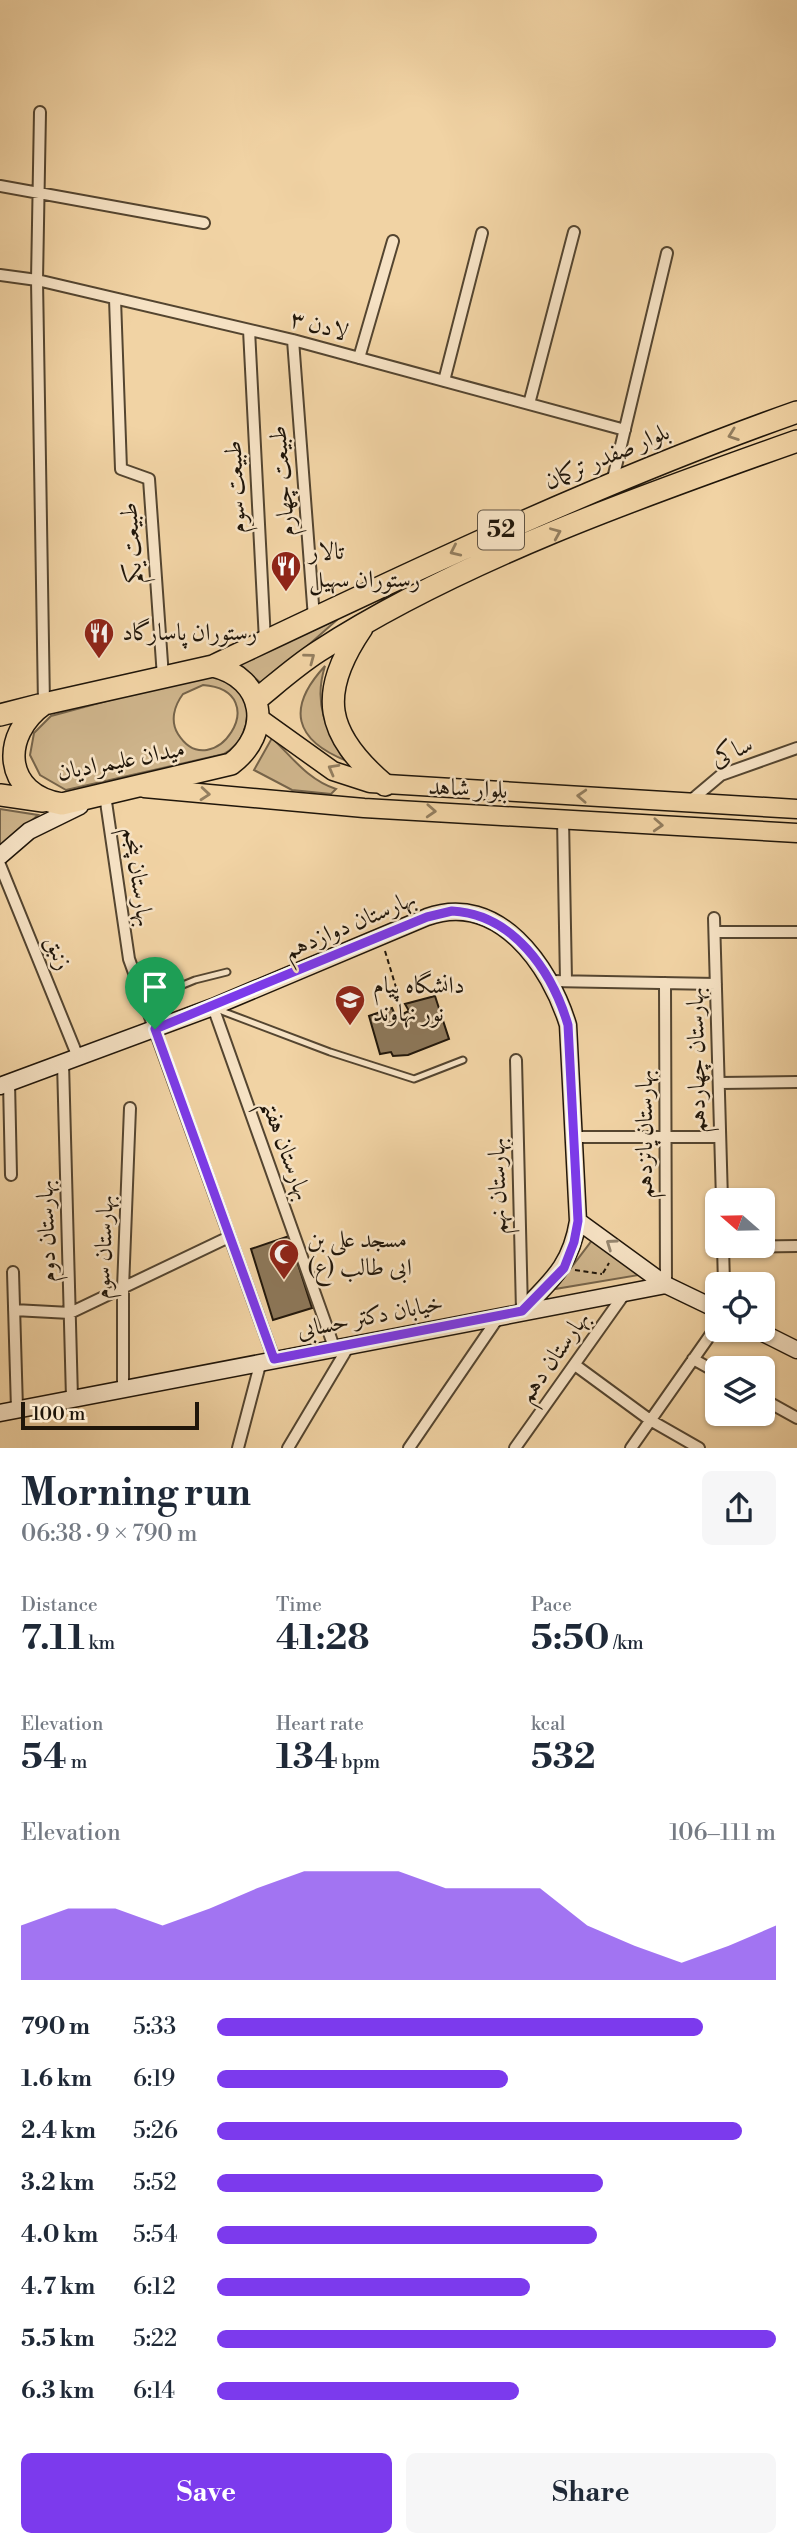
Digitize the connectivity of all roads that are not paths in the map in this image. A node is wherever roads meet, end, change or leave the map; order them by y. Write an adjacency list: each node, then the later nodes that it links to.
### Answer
1 (40, 112): 3 (street)
2 (0, 186): 3 (street)
3 (38, 194): 4 (street); 10 (street)
4 (204, 223)
5 (574, 232): 16 (street)
6 (482, 233): 15 (street)
7 (393, 241): 14 (street)
8 (667, 253): 18 (street)
9 (0, 275): 10 (street, لادن ۳)
10 (37, 280): 11 (street, لادن ۳); 26 (street)
11 (115, 299): 12 (street, لادن ۳); 25 (street, طبیعت یکم)
12 (249, 330): 13 (street, لادن ۳); 23 (street, طبیعت سوم)
13 (293, 340): 14 (street, لادن ۳); 21 (street, طبیعت چهارم)
14 (359, 358): 15 (street, لادن ۳)
15 (444, 381): 16 (street, لادن ۳)
16 (529, 404): 18 (street, لادن ۳)
17 (797, 412): 20 (highway, بلوار صفدر ترکمان / 52, one-way to 20)
18 (625, 430): 20 (street)
19 (797, 441): 22 (highway, بلوار صفدر ترکمان / 52, one-way to 19)
20 (612, 483): 21 (highway, بلوار صفدر ترکمان / 52, one-way to 21)
21 (314, 618): 23 (highway, بلوار صفدر ترکمان / 52)
22 (365, 624): 27 (highway, بلوار صفدر ترکمان / 52, one-way to 22); 30 (highway)
23 (265, 641): 24 (highway, بلوار صفدر ترکمان / 52)
24 (213, 666): 25 (highway, 52); 27 (highway)
25 (163, 677): 26 (highway, 52)
26 (44, 704): 28 (highway, 52); 34 (highway, میدان علیمرادیان)
27 (257, 709): 30 (main road, بلوار شاهد, one-way to 27); 31 (highway, میدان علیمرادیان / 52)
28 (0, 715)
29 (797, 748): 35 (street, ساکی)
30 (385, 785): 35 (main road, بلوار شاهد, one-way to 30)
31 (136, 787): 33 (highway, میدان علیمرادیان / 52); 37 (main road, بلوار شاهد, one-way to 37)
32 (0, 794): 34 (highway, 52)
33 (105, 795): 34 (highway, میدان علیمرادیان / 52); 39 (street); 48 (street, بهارستان پنجم)
34 (52, 802)
35 (689, 802): 36 (main road, بلوار شاهد)
36 (797, 809)
37 (563, 819): 38 (main road, بلوار شاهد, one-way to 38); 45 (street)
38 (797, 832)
39 (0, 856)
40 (0, 864): 51 (street, زنبق)
41 (715, 918): 42 (street, بهارستان چهاردهم)
42 (715, 932): 43 (street); 47 (street, بهارستان چهاردهم)
43 (797, 932)
44 (227, 971): 48 (lane)
45 (558, 981): 46 (street); 49 (street, بهارستان دوازدهم); 59 (street, بهارستان دوازدهم)
46 (666, 983): 47 (street); 58 (street, بهارستان پانزدهم)
47 (716, 984): 55 (street, بهارستان چهاردهم)
48 (144, 1002): 50 (street, بهارستان پنجم)
49 (213, 1007): 50 (street, بهارستان دوازدهم); 52 (lane); 78 (street, بهارستان هفتم)
50 (155, 1029): 51 (street, بهارستان دوازدهم); 64 (street, بهارستان پنجم)
51 (71, 1060): 56 (street, بهارستان دوازدهم); 74 (street, بهارستان دوم)
52 (463, 1060)
53 (516, 1060): 73 (street, بهارستان نهم)
54 (797, 1082): 55 (street)
55 (719, 1083): 60 (street, بهارستان چهاردهم)
56 (5, 1084): 61 (street)
57 (130, 1108): 69 (street, بهارستان سوم)
58 (666, 1136): 59 (street); 60 (street); 68 (street, بهارستان پانزدهم)
59 (574, 1137): 63 (street, بهارستان دوازدهم)
60 (720, 1137): 62 (street, بهارستان چهاردهم)
61 (11, 1175)
62 (722, 1188)
63 (578, 1221): 68 (street, one-way to 63); 73 (street, بهارستان دوازدهم)
64 (229, 1237): 69 (street); 81 (street, بهارستان پنجم)
65 (775, 1246): 66 (street)
66 (797, 1246)
67 (13, 1272): 72 (street)
68 (666, 1285): 70 (street, خیابان دکتر حسابی); 71 (street)
69 (122, 1287): 74 (street); 84 (street, بهارستان سوم)
70 (626, 1290): 73 (street, خیابان دکتر حسابی); 82 (street, بهارستان دهم)
71 (705, 1304)
72 (14, 1310): 74 (street); 87 (street)
73 (522, 1311): 75 (street, خیابان دکتر حسابی)
74 (70, 1313): 85 (street, بهارستان دوم)
75 (500, 1315): 78 (street, خیابان دکتر حسابی); 93 (street)
76 (775, 1339): 79 (street)
77 (705, 1342): 80 (street)
78 (342, 1346): 81 (street, خیابان دکتر حسابی); 92 (street)
79 (797, 1350)
80 (693, 1359): 83 (street); 90 (street)
81 (267, 1360): 84 (street, خیابان دکتر حسابی); 91 (street)
82 (575, 1365): 90 (street); 94 (street, بهارستان دهم)
83 (705, 1366)
84 (123, 1388): 85 (street, خیابان دکتر حسابی)
85 (72, 1398): 87 (street, خیابان دکتر حسابی)
86 (775, 1406): 89 (street)
87 (17, 1409): 88 (street, خیابان دکتر حسابی)
88 (0, 1413)
89 (797, 1418)
90 (650, 1420): 95 (street); 96 (street)
91 (238, 1448)
92 (288, 1448)
93 (409, 1448)
94 (515, 1448)
95 (631, 1448)
96 (699, 1448)

